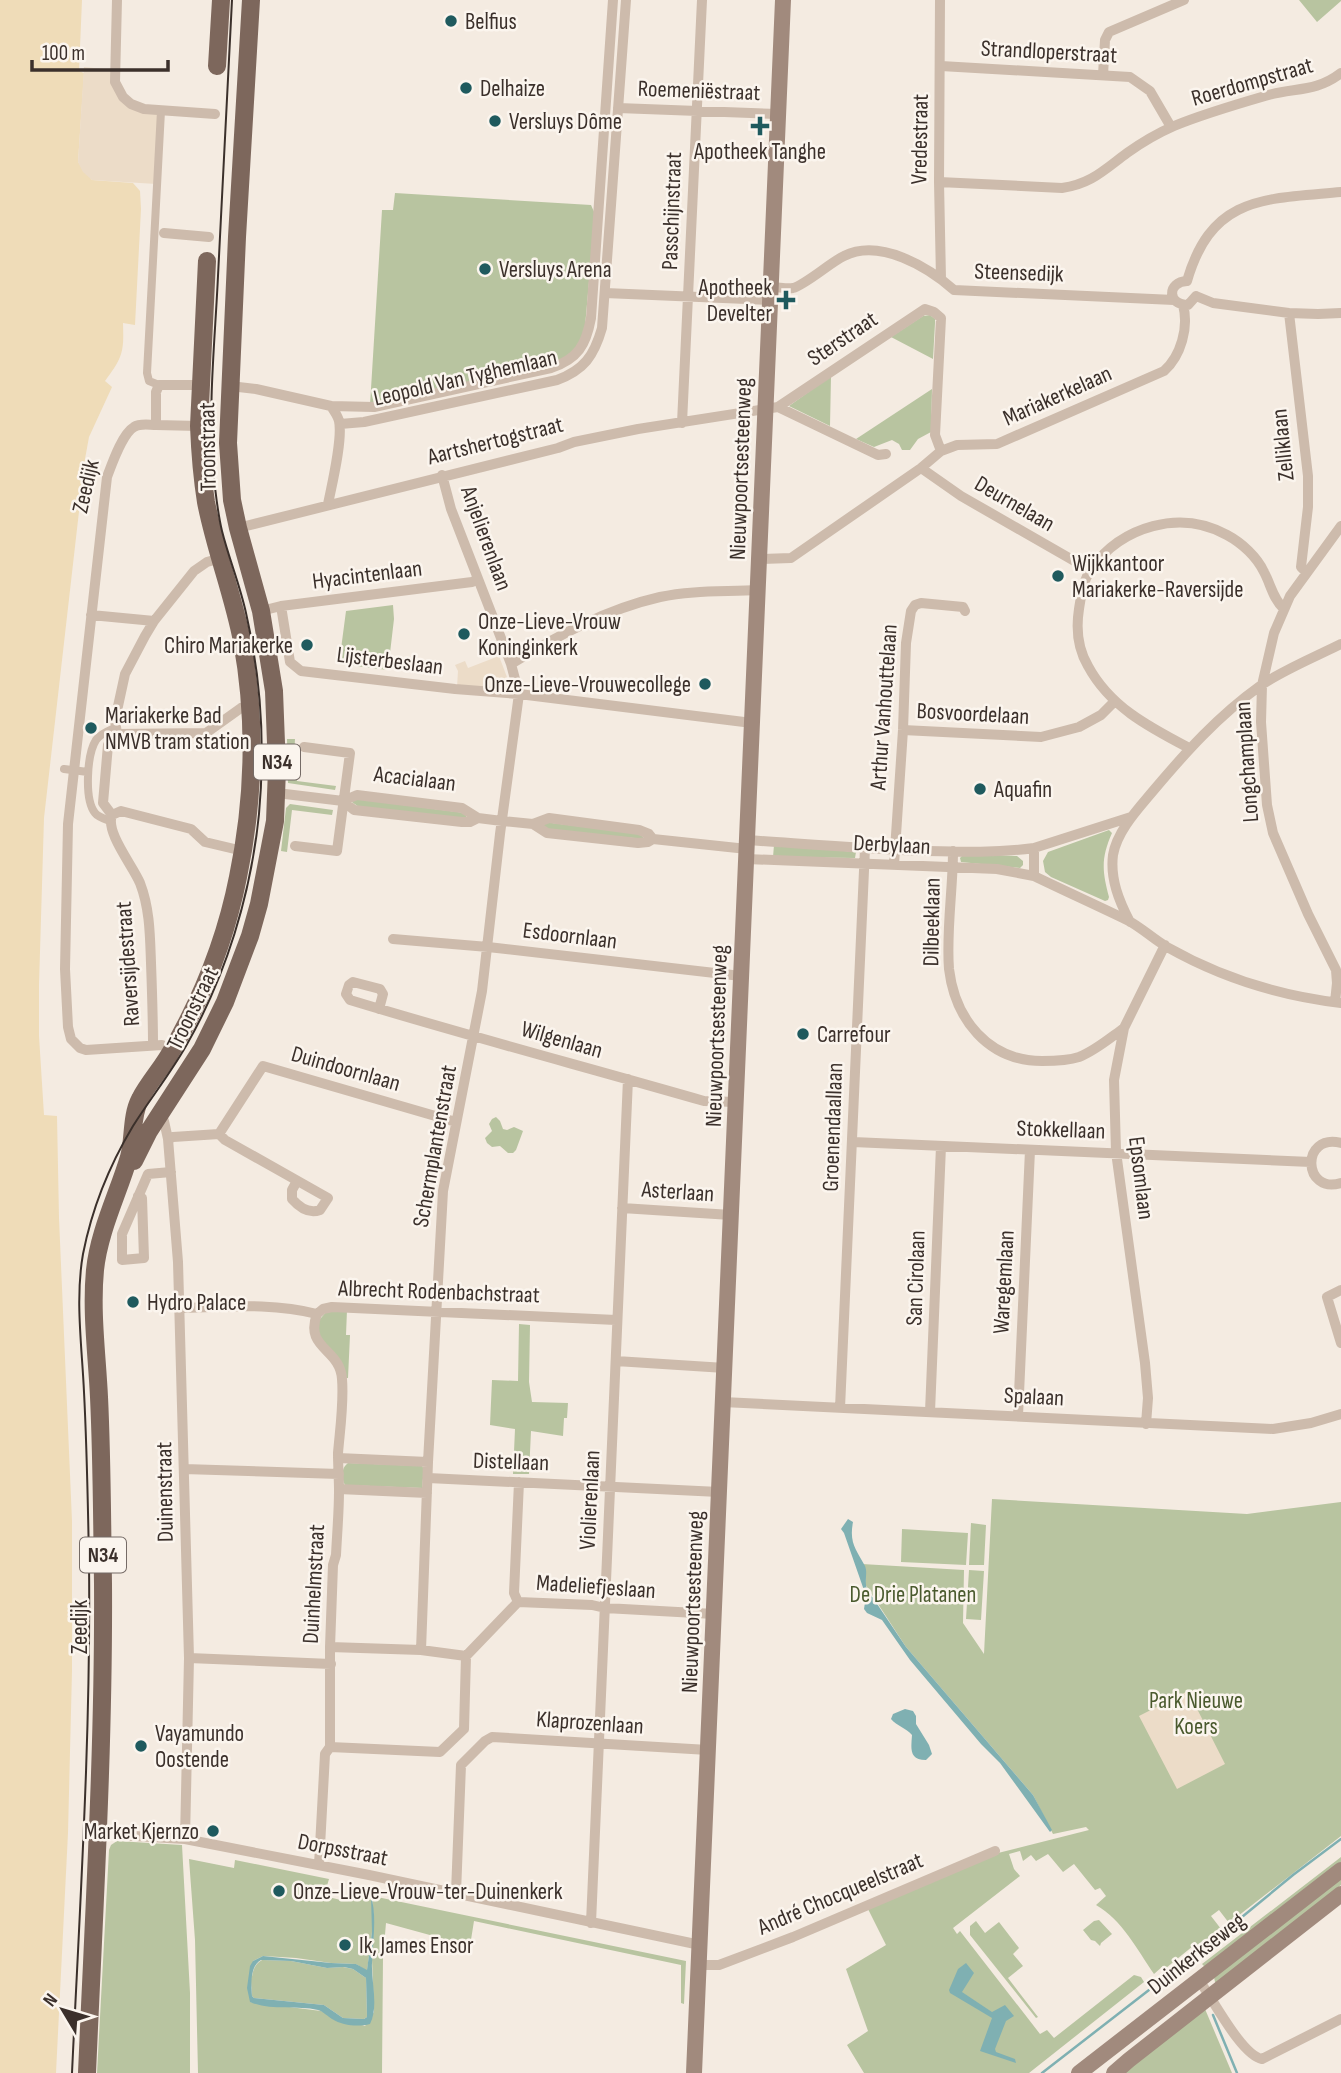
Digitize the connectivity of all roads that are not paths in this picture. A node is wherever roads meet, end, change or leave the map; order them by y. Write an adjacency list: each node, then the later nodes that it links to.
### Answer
1 (117, 0): 15 (street)
2 (220, 0): 10 (main road)
3 (251, 0): 36 (main road, Troonstraat / N34)
4 (613, 0): 37 (street, Leopold Van Tyghemlaan)
5 (626, 0): 14 (street, Leopold Van Tyghemlaan)
6 (702, 0): 16 (street, Passchijnstraat)
7 (783, 0): 18 (main road, Nieuwpoortsesteenweg)
8 (940, 0): 11 (street, Vredestraat)
9 (1184, 0): 13 (street)
10 (217, 66)
11 (941, 66): 13 (street, Strandloperstraat); 20 (street, Vredestraat)
12 (1341, 73): 19 (street, Roerdompstraat)
13 (1103, 75): 19 (street, Strandloperstraat)
14 (618, 108): 16 (street, Roemeniëstraat); 27 (street, Leopold Van Tyghemlaan)
15 (161, 111): 17 (street); 22 (street)
16 (696, 111): 18 (street, Roemeniëstraat); 29 (street, Passchijnstraat)
17 (215, 114)
18 (778, 114): 28 (main road, Nieuwpoortsesteenweg)
19 (1171, 127): 20 (street, Roerdompstraat)
20 (939, 182): 25 (street, Vredestraat)
21 (1341, 192): 26 (street)
22 (155, 232): 23 (street); 35 (street)
23 (209, 236)
24 (207, 261): 34 (main road, Troonstraat / N34)
25 (941, 279): 28 (street, Steensedijk); 31 (street, Steensedijk)
26 (1187, 281): 30 (street); 31 (street)
27 (605, 293): 29 (street, Steensedijk); 41 (street, Leopold Van Tyghemlaan)
28 (771, 293): 29 (street, Steensedijk); 38 (main road, Nieuwpoortsesteenweg)
29 (688, 296): 39 (street, Passchijnstraat)
30 (1196, 296): 31 (street); 32 (street)
31 (1176, 299): 43 (street, Mariakerkelaan)
32 (1289, 313): 33 (street); 53 (street, Zelliklaan)
33 (1341, 313)
34 (202, 385): 35 (street); 36 (main road); 42 (main road, Troonstraat / N34)
35 (159, 386): 40 (street)
36 (230, 386): 37 (street, Leopold Van Tyghemlaan); 49 (main road, Troonstraat / N34)
37 (331, 406): 41 (street)
38 (772, 408): 39 (street, Aartshertogstraat); 43 (street, Sterstraat); 44 (street); 51 (main road, Nieuwpoortsesteenweg)
39 (682, 423): 46 (street, Aartshertogstraat)
40 (156, 425): 42 (street); 60 (street, Zeedijk)
41 (340, 425): 47 (street)
42 (199, 426): 50 (main road, Troonstraat / N34)
43 (941, 451): 45 (street, Mariakerkelaan)
44 (886, 454)
45 (921, 468): 51 (street, Mariakerkelaan); 52 (street, Deurnelaan)
46 (442, 475): 47 (street, Aartshertogstraat); 54 (street, Anjelierenlaan)
47 (328, 504): 49 (street, Aartshertogstraat)
48 (1341, 526): 53 (street, Longchamplaan)
49 (238, 527): 58 (main road, Troonstraat / N34)
50 (220, 558): 61 (street, Raversijdestraat); 67 (main road, Troonstraat / N34)
51 (759, 559): 55 (main road, Nieuwpoortsesteenweg)
52 (1090, 570): 57 (street); 66 (street)
53 (1306, 572): 57 (street, Longchamplaan)
54 (478, 579): 56 (street, Hyacintenlaan); 63 (street, Anjelierenlaan)
55 (758, 590): 63 (street); 68 (main road, Nieuwpoortsesteenweg)
56 (282, 606): 58 (street, Hyacintenlaan); 65 (street, Lijsterbeslaan)
57 (1284, 609): 64 (street, Longchamplaan)
58 (261, 611): 76 (main road, Troonstraat / N34)
59 (965, 611): 69 (street, Arthur Vanhouttelaan)
60 (91, 615): 61 (street); 73 (street, Zeedijk)
61 (153, 621): 70 (street, Raversijdestraat)
62 (1341, 644): 64 (street)
63 (511, 664): 65 (street, Anjelierenlaan)
64 (1262, 685): 72 (street); 97 (street, Longchamplaan)
65 (519, 694): 68 (street, Lijsterbeslaan); 80 (street, Schermplantenstraat)
66 (1114, 702): 69 (street, Bosvoordelaan); 72 (street)
67 (250, 706): 70 (street); 75 (main road, Troonstraat / N34)
68 (752, 723): 84 (main road, Nieuwpoortsesteenweg)
69 (903, 730): 85 (street, Arthur Vanhouttelaan)
70 (116, 731): 74 (street); 79 (street, Raversijdestraat)
71 (304, 747): 77 (street)
72 (1189, 748): 78 (street)
73 (69, 770): 74 (street); 101 (street, Zeedijk)
74 (88, 772): 79 (street)
75 (250, 792): 76 (main road, Acacialaan / N34); 86 (main road, Troonstraat / N34)
76 (277, 793): 77 (street, Acacialaan); 107 (main road, Troonstraat / N34)
77 (343, 801): 80 (street, Acacialaan); 81 (street)
78 (1131, 817): 83 (street, Derbylaan); 92 (street)
79 (111, 818): 86 (street); 101 (street, Raversijdestraat)
80 (502, 821): 84 (street, Acacialaan); 95 (street, Schermplantenstraat)
81 (295, 846)
82 (865, 848): 84 (street, Derbylaan); 85 (street, Derbylaan); 88 (street, Groenendaallaan)
83 (1034, 848): 87 (street, Derbylaan); 91 (street)
84 (747, 849): 88 (street, Derbylaan); 96 (main road, Nieuwpoortsesteenweg)
85 (894, 849): 87 (street, Derbylaan); 89 (street, Arthur Vanhouttelaan)
86 (243, 851): 102 (main road, Troonstraat / N34)
87 (953, 851): 90 (street, Dilbeeklaan)
88 (864, 864): 89 (street, Derbylaan); 110 (street, Groenendaallaan)
89 (894, 865): 90 (street, Derbylaan)
90 (953, 868): 91 (street, Derbylaan); 99 (street, Dilbeeklaan)
91 (1034, 876): 92 (street)
92 (1130, 922): 94 (street)
93 (393, 939): 95 (street, Esdoornlaan)
94 (1165, 945): 97 (street); 99 (street, Epsomlaan)
95 (488, 947): 96 (street, Esdoornlaan); 100 (street, Schermplantenstraat)
96 (741, 976): 104 (main road, Nieuwpoortsesteenweg)
97 (1338, 1002)
98 (379, 1009): 100 (street, Wilgenlaan)
99 (1124, 1028): 114 (street, Epsomlaan)
100 (475, 1036): 103 (street, Wilgenlaan); 106 (street, Schermplantenstraat)
101 (153, 1045): 102 (street)
102 (172, 1050): 105 (main road, Troonstraat / N34)
103 (628, 1079): 104 (street, Wilgenlaan); 121 (street, Violierenlaan)
104 (736, 1102): 122 (main road, Nieuwpoortsesteenweg)
105 (136, 1114): 107 (main road); 119 (main road, Zeedijk / N34)
106 (456, 1122): 108 (street, Duindoornlaan); 125 (street, Schermplantenstraat)
107 (154, 1124): 109 (street); 109 (street, Duinenstraat); 119 (main road, Zeedijk / N34)
108 (219, 1134): 109 (street); 117 (street)
109 (168, 1141): 116 (street, Duinenstraat)
110 (853, 1142): 112 (street, Stokkellaan); 132 (street, Groenendaallaan)
111 (1341, 1143): 115 (street)
112 (941, 1146): 113 (street, Stokkellaan); 133 (street, San Cirolaan)
113 (1030, 1150): 114 (street, Stokkellaan); 135 (street, Waregemlaan)
114 (1116, 1152): 115 (street, Stokkellaan); 136 (street, Epsomlaan)
115 (1311, 1162): 118 (street)
116 (171, 1172): 120 (street); 124 (street, Duinenstraat)
117 (297, 1181)
118 (1341, 1183)
119 (120, 1185): 160 (main road, Zeedijk / N34)
120 (138, 1196): 120 (street)
121 (622, 1208): 122 (street, Asterlaan); 127 (street, Violierenlaan)
122 (731, 1215): 130 (main road, Nieuwpoortsesteenweg)
123 (1341, 1290): 128 (street)
124 (179, 1308): 126 (street, Albrecht Rodenbachstraat); 139 (street, Duinenstraat)
125 (436, 1312): 126 (street, Albrecht Rodenbachstraat); 127 (street, Albrecht Rodenbachstraat); 138 (street, Schermplantenstraat)
126 (317, 1314): 137 (street, Duinhelmstraat)
127 (616, 1320): 129 (street, Violierenlaan)
128 (1341, 1343)
129 (616, 1361): 130 (street); 143 (street, Violierenlaan)
130 (724, 1368): 131 (main road, Nieuwpoortsesteenweg)
131 (723, 1402): 132 (street, Spalaan); 145 (main road, Nieuwpoortsesteenweg)
132 (840, 1408): 133 (street, Spalaan)
133 (930, 1412): 135 (street, Spalaan)
134 (1341, 1414): 136 (street, Spalaan)
135 (1018, 1416): 136 (street, Spalaan)
136 (1146, 1424)
137 (338, 1458): 138 (street); 140 (street, Duinhelmstraat)
138 (428, 1462): 141 (street, Schermplantenstraat)
139 (184, 1469): 140 (street); 153 (street, Duinenstraat)
140 (339, 1474): 144 (street, Duinhelmstraat)
141 (428, 1478): 142 (street, Distellaan); 146 (street, Schermplantenstraat)
142 (519, 1482): 143 (street, Distellaan); 147 (street)
143 (611, 1486): 145 (street, Distellaan); 148 (street, Violierenlaan)
144 (339, 1489): 146 (street); 150 (street, Duinhelmstraat)
145 (719, 1492): 149 (main road, Nieuwpoortsesteenweg)
146 (427, 1493): 151 (street, Schermplantenstraat)
147 (518, 1602): 148 (street, Madeliefjeslaan); 152 (street, Madeliefjeslaan)
148 (605, 1608): 149 (street, Madeliefjeslaan); 156 (street, Violierenlaan)
149 (714, 1614): 158 (main road, Nieuwpoortsesteenweg)
150 (330, 1647): 151 (street); 154 (street, Duinhelmstraat)
151 (421, 1650): 152 (street)
152 (466, 1656): 155 (street)
153 (189, 1658): 154 (street); 161 (street, Duinenstraat)
154 (331, 1664): 157 (street, Duinhelmstraat)
155 (458, 1735): 157 (street); 159 (street)
156 (598, 1745): 158 (street, Klaprozenlaan); 159 (street, Klaprozenlaan); 167 (street, Violierenlaan)
157 (330, 1747): 163 (street, Duinhelmstraat)
158 (708, 1751): 168 (main road, Nieuwpoortsesteenweg)
159 (474, 1752): 165 (street)
160 (99, 1834): 161 (street, Dorpsstraat); 173 (main road, Zeedijk / N34)
161 (185, 1839): 163 (street, Dorpsstraat)
162 (995, 1851): 169 (street, André Chocqueelstraat)
163 (319, 1865): 165 (street, Dorpsstraat)
164 (1341, 1870): 170 (main road, Duinkerkseweg)
165 (456, 1893): 167 (street, Dorpsstraat)
166 (1341, 1894): 171 (main road, Duinkerkseweg)
167 (591, 1923): 168 (street, Dorpsstraat)
168 (700, 1945): 169 (main road, Nieuwpoortsesteenweg)
169 (699, 1965): 174 (main road, Nieuwpoortsesteenweg)
170 (1198, 1979): 171 (street); 175 (main road, Duinkerkseweg)
171 (1210, 1996): 172 (street); 176 (main road, Duinkerkseweg)
172 (1341, 2018)
173 (87, 2073)
174 (694, 2073)
175 (1079, 2073)
176 (1114, 2073)

